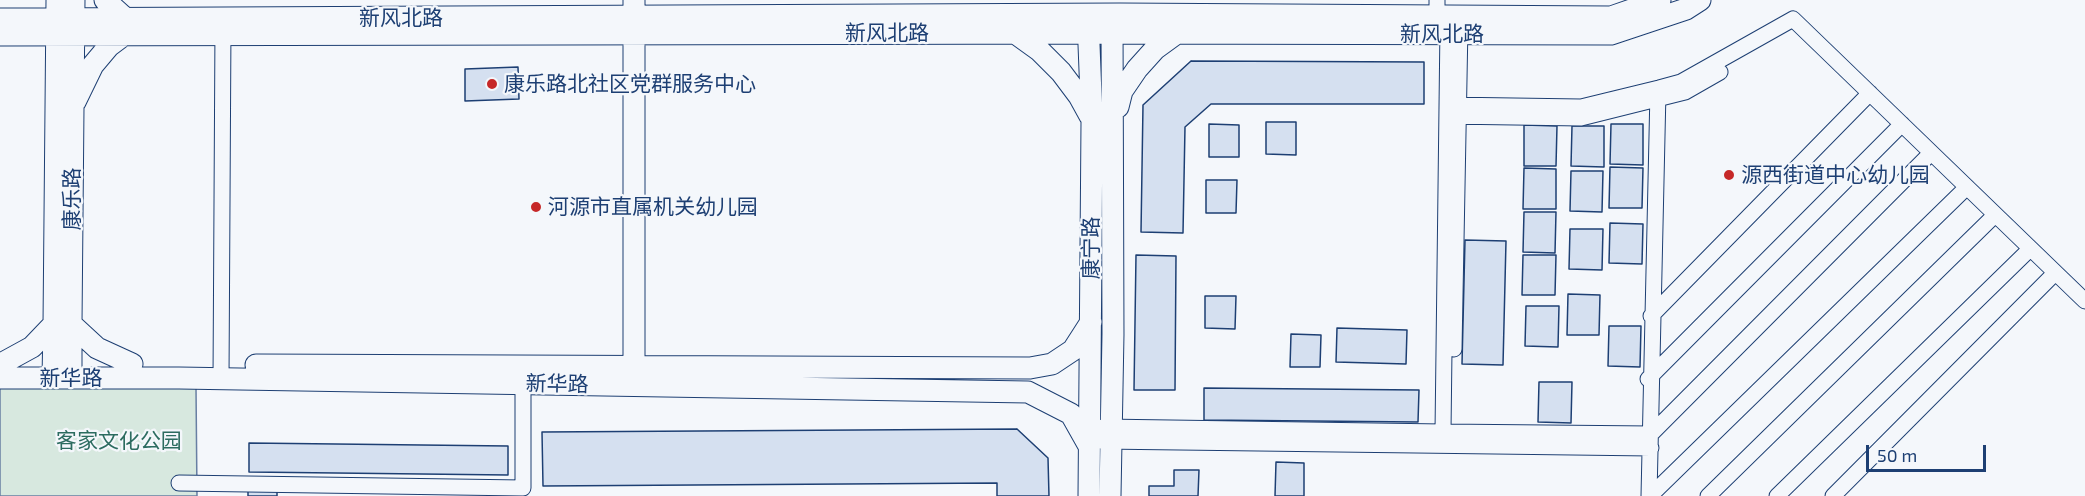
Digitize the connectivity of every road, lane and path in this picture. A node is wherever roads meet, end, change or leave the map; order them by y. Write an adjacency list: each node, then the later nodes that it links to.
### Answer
1 (105, 0): 16 (street)
2 (1043, 0): 13 (street, 新风北路)
3 (1153, 0): 14 (street)
4 (1660, 0): 12 (street, 新风北路)
5 (1701, 0): 12 (street, 新风北路)
6 (962, 8): 9 (street, 新风北路); 13 (street, 新风北路)
7 (1088, 16): 8 (street, 新风北路); 13 (street, 新风北路); 22 (street, 康宁路)
8 (1112, 16): 14 (street, 新风北路); 23 (street, 康宁路)
9 (629, 17): 13 (street, 新风北路); 15 (street, 新风北路); 38 (street)
10 (65, 18): 11 (street); 16 (street, 新风北路); 17 (street); 20 (street, 康乐路); 33 (street, 康乐路)
11 (0, 19)
12 (1447, 21): 14 (street, 新风北路); 21 (street)
13 (1016, 24): 22 (street)
14 (1177, 24): 23 (street)
15 (223, 26): 16 (street, 新风北路); 37 (street)
16 (126, 27): 20 (street)
17 (0, 35)
18 (1656, 94): 19 (street); 21 (street); 31 (street)
19 (1866, 97): 24 (street); 31 (street)
20 (72, 111): 33 (street, 康乐路)
21 (1453, 111): 43 (street)
22 (1092, 122): 32 (street, 康宁路)
23 (1113, 122): 41 (street, 康宁路)
24 (1898, 127): 25 (street); 39 (street)
25 (1928, 156): 26 (street); 44 (street)
26 (1964, 190): 27 (street); 50 (street)
27 (1992, 218): 28 (street); 51 (street)
28 (2027, 252): 29 (street); 52 (street)
29 (2052, 276): 30 (street); 53 (street)
30 (2085, 304)
31 (1650, 316): 39 (street)
32 (1091, 322): 38 (street, 新华路); 42 (street, 康宁路)
33 (62, 324): 34 (street); 35 (street); 36 (street)
34 (132, 364): 36 (street, 新华路); 37 (street, 新华路)
35 (0, 369): 36 (street, 新华路)
36 (62, 371): 37 (street, 新华路)
37 (221, 372): 38 (street, 新华路); 40 (street, 新华路)
38 (629, 376): 40 (street, 新华路); 42 (street, 新华路)
39 (1649, 379): 44 (street)
40 (523, 384): 46 (street)
41 (1111, 434): 42 (street); 43 (street); 48 (street, 康宁路)
42 (1090, 438): 47 (street, 康宁路)
43 (1448, 438): 44 (street)
44 (1648, 441): 49 (street); 50 (street)
45 (179, 483): 46 (street)
46 (301, 490)
47 (1089, 496)
48 (1110, 496)
49 (1643, 496)
50 (1650, 496)
51 (1708, 496)
52 (1777, 496)
53 (1833, 496)

